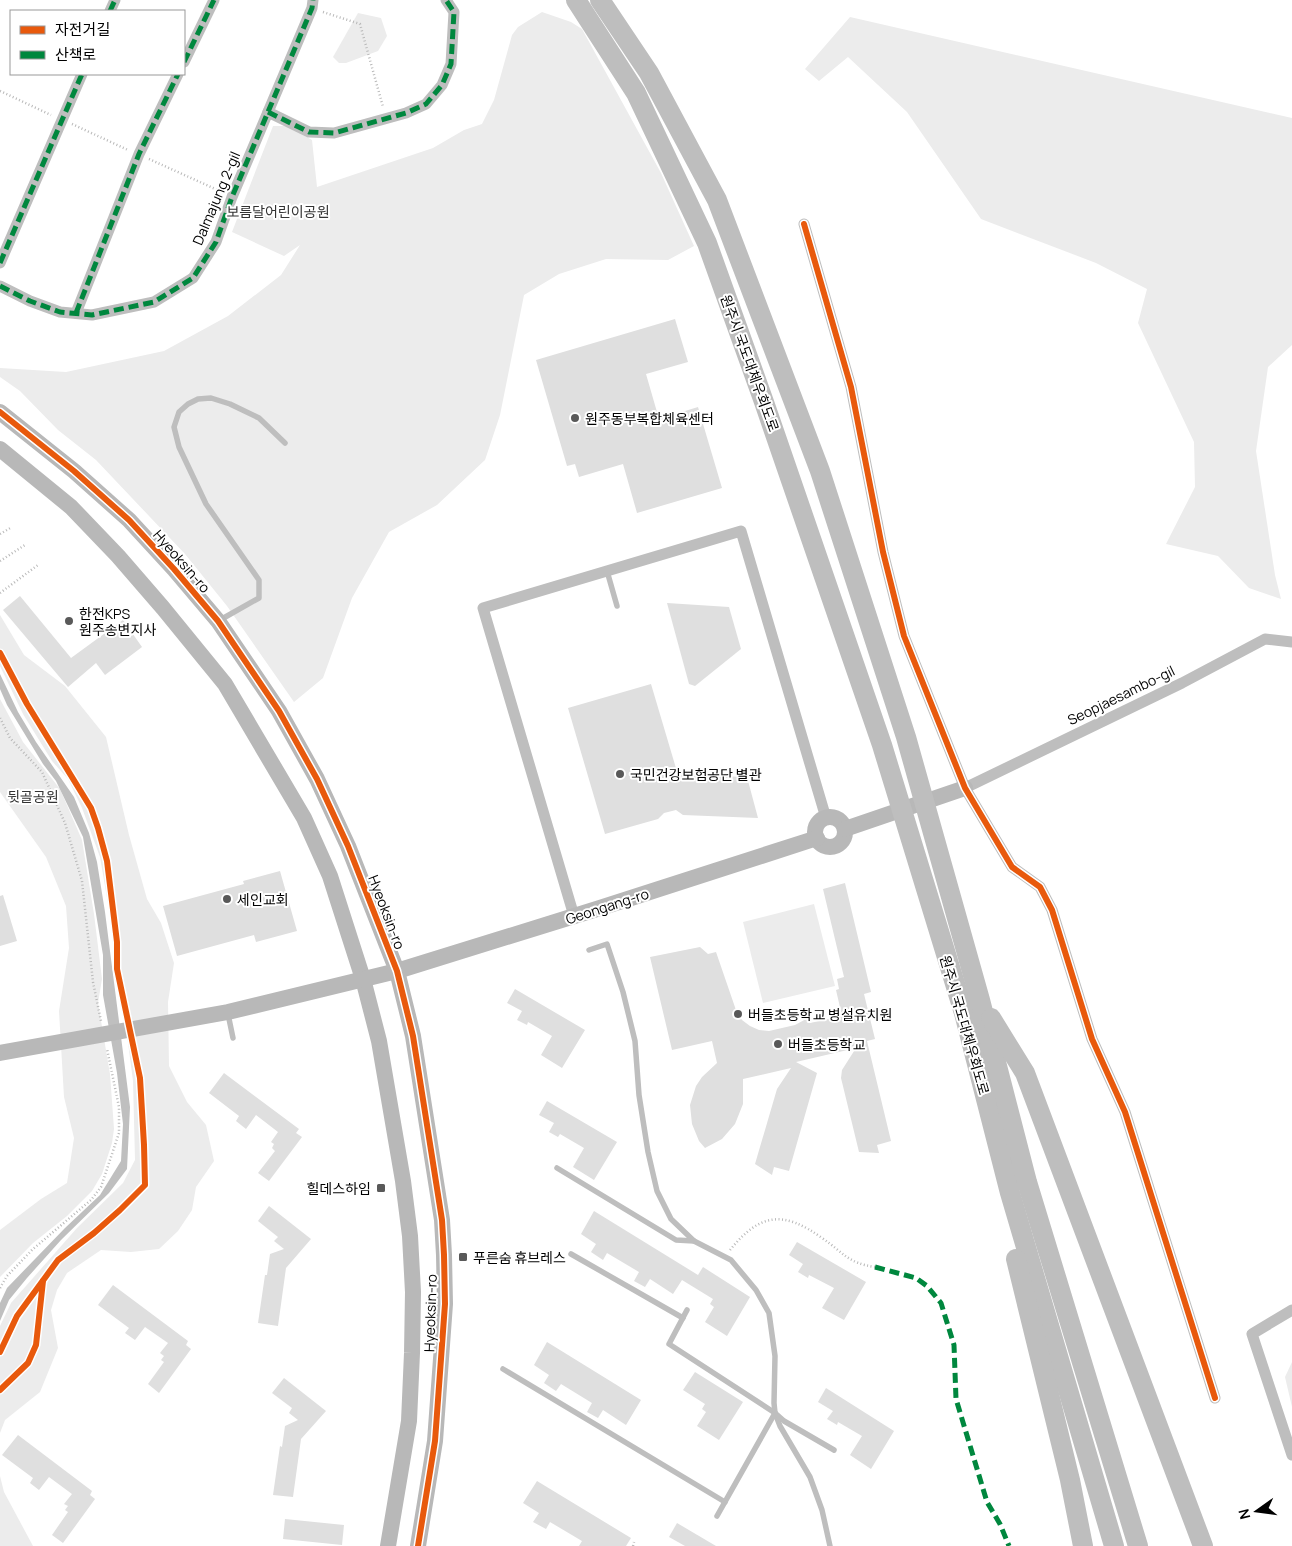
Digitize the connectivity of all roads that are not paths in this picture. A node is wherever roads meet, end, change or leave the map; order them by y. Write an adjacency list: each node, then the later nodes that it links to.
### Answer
1 (214, 0): 6 (street)
2 (446, 0): 9 (street)
3 (576, 0): 31 (highway, 원주시 국도대체우회도로)
4 (600, 0): 29 (highway, 원주시 국도대체우회도로)
5 (312, 4): 9 (street, Dalmajung 2-gil)
6 (185, 60)
7 (82, 75): 11 (street)
8 (178, 75): 13 (street)
9 (268, 112): 13 (street, Dalmajung 2-gil)
10 (804, 224): 21 (street)
11 (0, 263)
12 (0, 286): 13 (street, Dalmajung 2-gil)
13 (76, 313)
14 (0, 412): 19 (street, Hyeoksin-ro)
15 (285, 443): 19 (lane)
16 (0, 449): 28 (street, Hyeoksin-ro)
17 (607, 571): 18 (lane); 22 (street); 25 (street)
18 (617, 606)
19 (218, 621): 27 (street, Hyeoksin-ro)
20 (1292, 642): 21 (street, Seopjaesambo-gil)
21 (965, 788): 23 (street); 41 (street)
22 (826, 818): 23 (street); 24 (street)
23 (845, 829): 24 (street)
24 (817, 838): 25 (street, Geongang-ro)
25 (574, 916): 27 (street, Geongang-ro)
26 (590, 950): 35 (lane)
27 (397, 972): 28 (street, Geongang-ro); 48 (street, Hyeoksin-ro)
28 (363, 979): 30 (street); 47 (street, Hyeoksin-ro)
29 (980, 1000): 52 (highway, 원주시 국도대체우회도로); 53 (highway)
30 (228, 1012): 32 (lane); 33 (street)
31 (964, 1013): 50 (highway); 51 (highway, 원주시 국도대체우회도로)
32 (233, 1038)
33 (0, 1053)
34 (556, 1168): 35 (lane)
35 (694, 1241): 42 (lane)
36 (571, 1254): 39 (lane)
37 (687, 1310): 39 (lane)
38 (1292, 1310): 44 (street)
39 (683, 1318): 42 (lane)
40 (503, 1369): 45 (lane)
41 (1215, 1398)
42 (775, 1413): 43 (lane); 45 (lane); 49 (lane)
43 (834, 1450)
44 (1292, 1455)
45 (725, 1502): 46 (lane)
46 (716, 1516)
47 (388, 1546)
48 (418, 1546)
49 (830, 1546)
50 (1083, 1546)
51 (1114, 1546)
52 (1138, 1546)
53 (1204, 1546)

